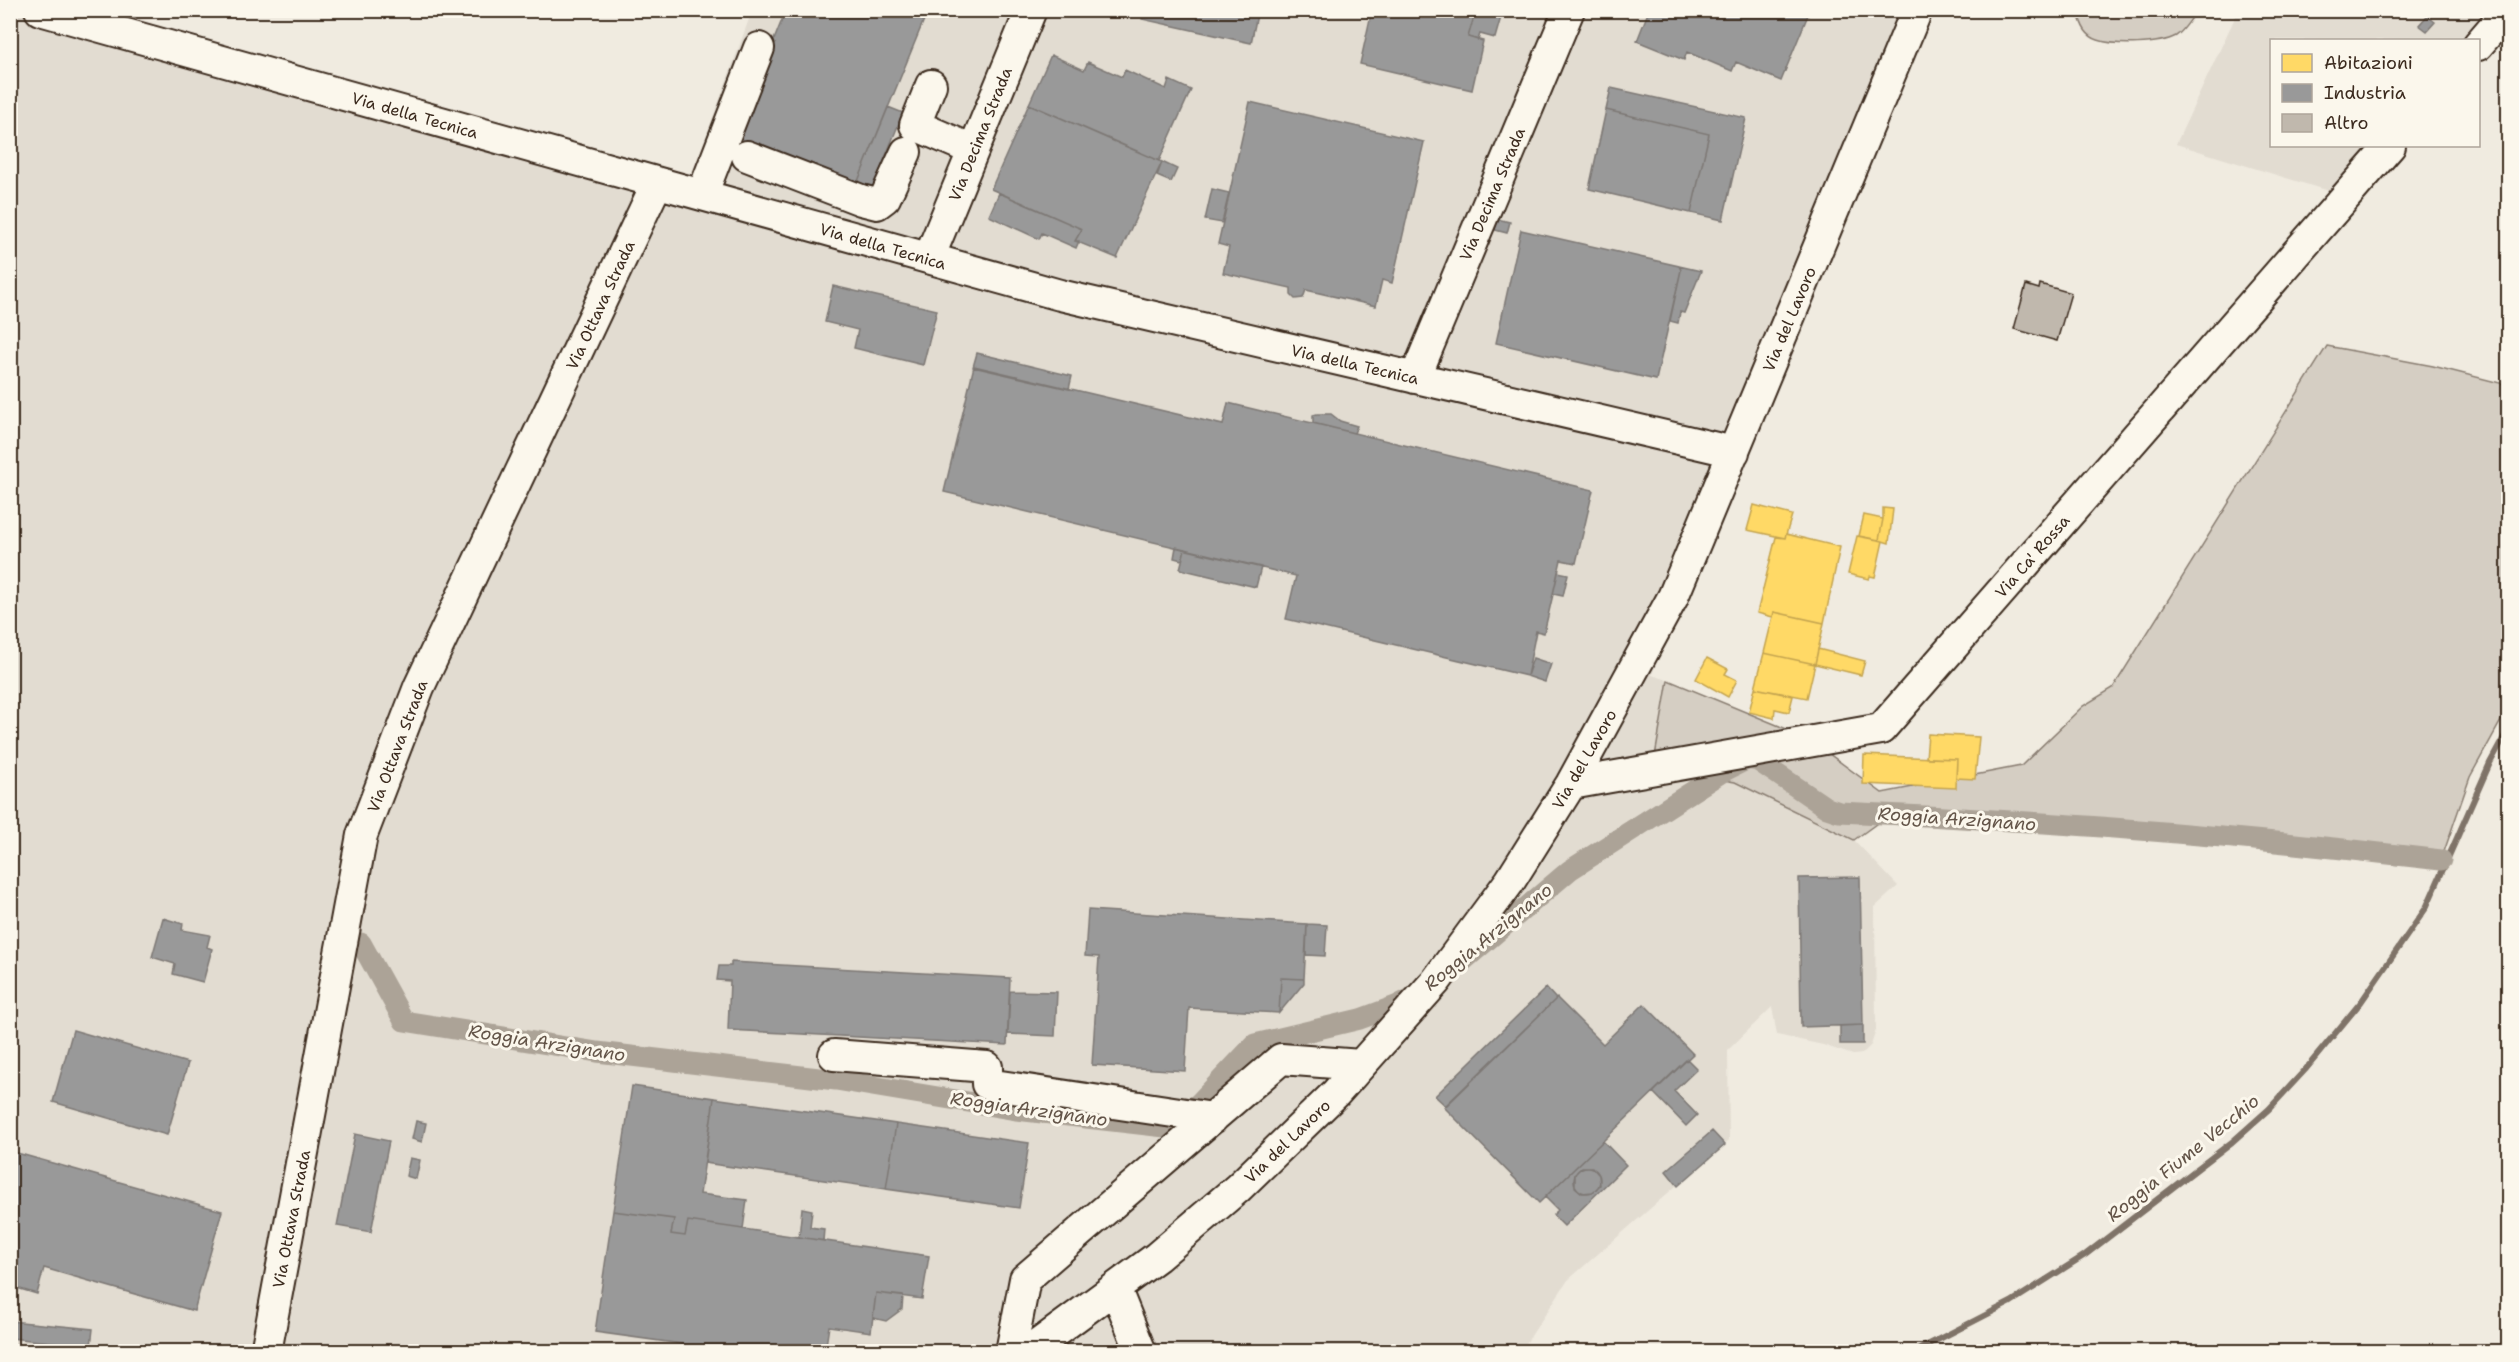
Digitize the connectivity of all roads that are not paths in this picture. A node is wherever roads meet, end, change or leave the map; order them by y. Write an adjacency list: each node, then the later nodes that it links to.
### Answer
1 (40, 10): 14 (street, Via della Tecnica)
2 (1031, 10): 10 (street, Via Decima Strada)
3 (1569, 10): 18 (street, Via Decima Strada)
4 (1917, 10): 19 (street, Via del Lavoro)
5 (2508, 10): 6 (street)
6 (2480, 43)
7 (759, 48): 15 (street)
8 (930, 85): 10 (street)
9 (2389, 147): 20 (street, Via Ca' Rossa)
10 (973, 150): 17 (street, Via Decima Strada)
11 (906, 152): 13 (street)
12 (747, 156): 13 (street)
13 (810, 180): 16 (street)
14 (657, 183): 15 (street, Via della Tecnica); 25 (street, Via Ottava Strada)
15 (702, 195): 16 (street, Via della Tecnica)
16 (797, 222): 17 (street, Via della Tecnica)
17 (928, 258): 18 (street, Via della Tecnica)
18 (1415, 378): 19 (street, Via della Tecnica)
19 (1734, 452): 20 (street, Via del Lavoro)
20 (1571, 784): 22 (street, Via del Lavoro)
21 (834, 1056): 23 (street)
22 (1361, 1065): 23 (street); 24 (street, Via del Lavoro)
23 (1193, 1115): 26 (street)
24 (1116, 1290): 27 (street, Via del Lavoro); 28 (street)
25 (266, 1352)
26 (1011, 1352)
27 (1028, 1352)
28 (1141, 1352)

